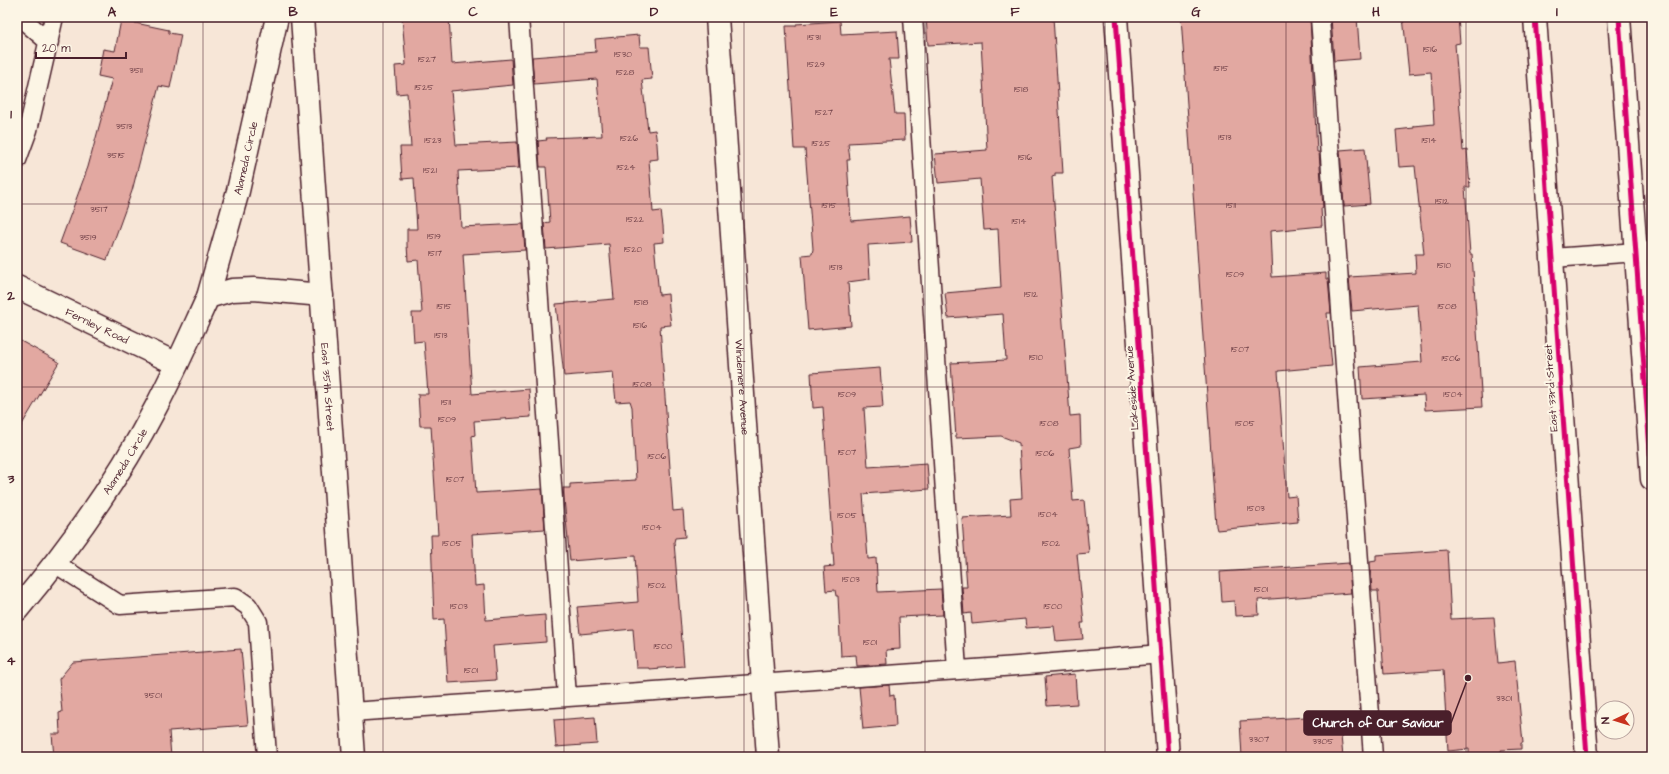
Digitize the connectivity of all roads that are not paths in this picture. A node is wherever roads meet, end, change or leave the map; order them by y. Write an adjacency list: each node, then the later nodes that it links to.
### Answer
1 (20, 17): 12 (lane)
2 (54, 17): 12 (lane)
3 (277, 17): 18 (street, Alameda Circle)
4 (302, 17): 17 (street, East 35th Street)
5 (519, 17): 26 (lane)
6 (717, 17): 25 (street, Windemere Avenue)
7 (913, 17): 24 (lane)
8 (1116, 17): 23 (street, Lakeside Avenue)
9 (1320, 17): 32 (lane)
10 (1535, 17): 15 (street, East 33rd Street)
11 (1619, 17): 14 (street)
12 (49, 42): 13 (lane)
13 (17, 160)
14 (1644, 252): 15 (lane); 20 (street)
15 (1552, 258): 33 (street, East 33rd Street)
16 (17, 287): 19 (street, Fernley Road)
17 (322, 295): 18 (street); 27 (street, East 35th Street)
18 (208, 297): 19 (street, Alameda Circle)
19 (177, 364): 21 (street, Alameda Circle)
20 (1652, 479)
21 (56, 564): 22 (street, Alameda Circle); 28 (lane)
22 (17, 610)
23 (1161, 654): 24 (lane); 31 (street, Lakeside Avenue)
24 (957, 670): 25 (lane)
25 (763, 683): 26 (lane); 30 (street, Windemere Avenue)
26 (568, 698): 27 (lane)
27 (351, 712): 29 (street, East 35th Street)
28 (267, 757)
29 (354, 757)
30 (768, 757)
31 (1168, 757)
32 (1373, 757)
33 (1587, 757)

